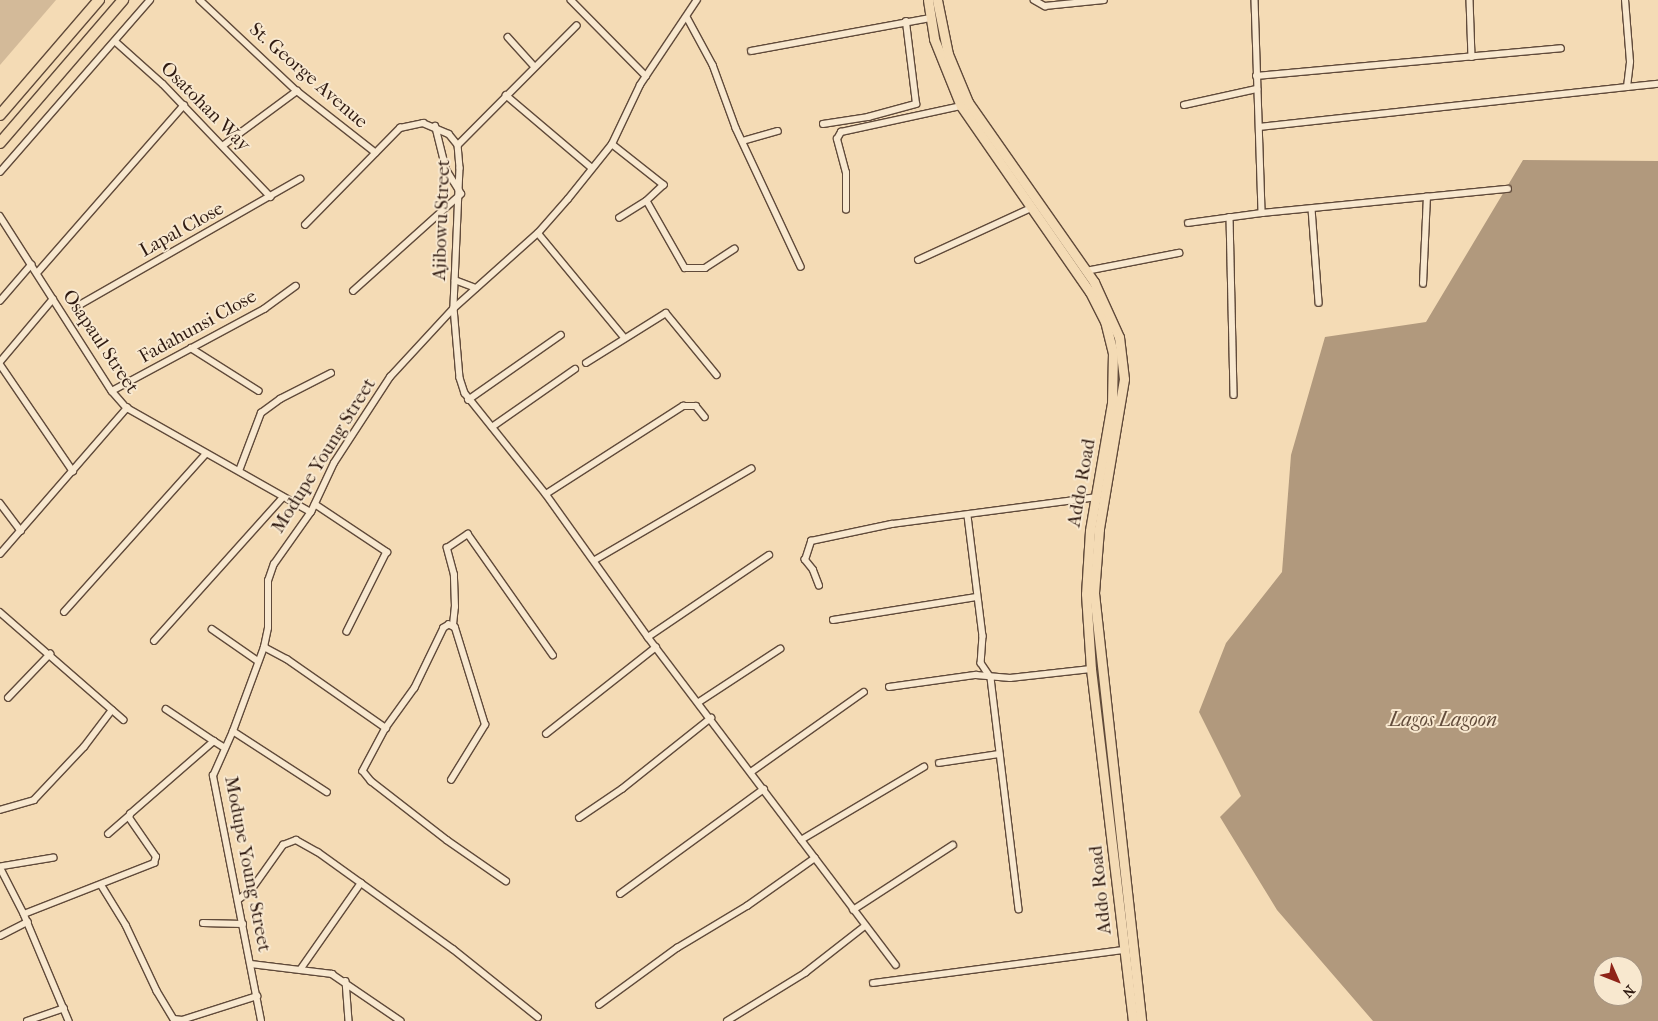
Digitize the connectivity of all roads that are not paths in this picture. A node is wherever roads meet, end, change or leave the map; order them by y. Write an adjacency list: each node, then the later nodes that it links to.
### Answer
1 (99, 0): 34 (highway)
2 (123, 0): 40 (highway)
3 (150, 0): 19 (street)
4 (200, 0): 29 (street, St. George Avenue)
5 (571, 0): 24 (street)
6 (696, 0): 14 (street, Modupe Young Street)
7 (928, 0): 15 (main road, Addo Road)
8 (937, 0): 68 (main road, Addo Road)
9 (1034, 0): 10 (street)
10 (1104, 0)
11 (1255, 0): 25 (street)
12 (1470, 0): 22 (street)
13 (1624, 0): 27 (street)
14 (687, 17): 24 (street, Modupe Young Street); 39 (street)
15 (930, 18): 16 (street); 33 (main road, Addo Road)
16 (906, 22): 21 (street); 35 (street)
17 (576, 26): 23 (street)
18 (508, 38): 23 (street)
19 (115, 40): 32 (street, Osatohan Way); 46 (street)
20 (1561, 48): 22 (street)
21 (751, 51)
22 (1472, 57): 25 (street)
23 (534, 66): 30 (street)
24 (646, 76): 41 (street, Modupe Young Street)
25 (1256, 76): 28 (street)
26 (1658, 84): 27 (street)
27 (1627, 87): 37 (street)
28 (1257, 89): 31 (street); 37 (street)
29 (297, 91): 42 (street); 44 (street, St. George Avenue)
30 (506, 94): 43 (street); 45 (street)
31 (1184, 104)
32 (184, 105): 42 (street, Osatohan Way); 69 (street)
33 (961, 106): 53 (main road, Addo Road); 55 (street)
34 (0, 115)
35 (823, 124)
36 (435, 126): 43 (street, Ajibowu Street); 44 (street); 49 (street)
37 (1259, 127): 56 (street)
38 (778, 131): 39 (street)
39 (743, 140): 67 (street)
40 (0, 143)
41 (612, 144): 45 (street, Modupe Young Street); 52 (street)
42 (224, 145): 51 (street, Osatohan Way)
43 (458, 145): 49 (street, Ajibowu Street)
44 (376, 153): 61 (street)
45 (592, 168): 62 (street, Modupe Young Street)
46 (0, 172)
47 (300, 179): 51 (street, Lapal Close)
48 (1508, 189): 50 (street)
49 (461, 194): 70 (street, Ajibowu Street); 74 (street)
50 (1427, 197): 54 (street); 71 (street)
51 (271, 198): 78 (street, Lapal Close)
52 (647, 202): 59 (street); 63 (street)
53 (1031, 208): 65 (street); 101 (main road, Addo Road)
54 (1312, 209): 56 (street); 77 (street)
55 (846, 210)
56 (1262, 213): 58 (street)
57 (0, 216): 66 (street, Osapaul Street)
58 (1230, 217): 60 (street); 90 (street)
59 (620, 218)
60 (1188, 223)
61 (305, 224)
62 (538, 233): 73 (street, Modupe Young Street); 81 (street)
63 (734, 249)
64 (1179, 253): 68 (street)
65 (918, 260)
66 (31, 265): 69 (street, Osapaul Street); 76 (street)
67 (801, 267)
68 (1086, 270): 187 (main road, Addo Road)
69 (37, 274): 75 (street, Osapaul Street)
70 (455, 280): 73 (street); 79 (street, Ajibowu Street)
71 (1423, 284)
72 (296, 286): 82 (street, Fadahunsi Close)
73 (476, 288): 79 (street, Modupe Young Street)
74 (353, 291)
75 (54, 299): 83 (street); 88 (street, Osapaul Street)
76 (0, 301)
77 (1319, 303)
78 (78, 306)
79 (454, 308): 91 (street, Ajibowu Street); 103 (street, Modupe Young Street)
80 (561, 335): 91 (street)
81 (625, 338): 84 (street); 87 (street)
82 (191, 348): 88 (street, Fadahunsi Close); 89 (street)
83 (0, 363): 97 (street)
84 (586, 363)
85 (575, 369): 94 (street)
86 (331, 372): 98 (street)
87 (716, 376)
88 (112, 391): 92 (street, Osapaul Street)
89 (259, 391)
90 (1234, 395)
91 (468, 400): 94 (street)
92 (127, 408): 95 (street, Osapaul Street); 97 (street)
93 (705, 417): 99 (street)
94 (492, 427): 99 (street)
95 (206, 454): 98 (street, Osapaul Street); 113 (street)
96 (751, 469): 109 (street)
97 (73, 471): 106 (street)
98 (239, 471): 100 (street, Osapaul Street)
99 (546, 494): 109 (street)
100 (283, 497): 104 (street, Osapaul Street); 119 (street)
101 (1096, 497): 105 (street); 126 (main road, Addo Road)
102 (0, 503): 106 (street)
103 (315, 504): 104 (street, Modupe Young Street); 117 (street)
104 (311, 512): 120 (street, Modupe Young Street)
105 (968, 516): 110 (street); 111 (street)
106 (21, 531): 107 (street)
107 (0, 554)
108 (769, 555): 118 (street)
109 (595, 560): 118 (street)
110 (819, 586)
111 (976, 597): 114 (street); 127 (street)
112 (0, 612): 123 (street)
113 (64, 612)
114 (833, 620)
115 (452, 625): 124 (street); 136 (street); 145 (street)
116 (212, 629): 125 (street)
117 (347, 632)
118 (648, 638): 121 (street)
119 (154, 641)
120 (264, 647): 125 (street, Modupe Young Street); 136 (street)
121 (656, 647): 131 (street); 138 (street)
122 (780, 649): 131 (street)
123 (50, 654): 130 (street); 133 (street)
124 (552, 655)
125 (258, 661): 137 (street, Modupe Young Street)
126 (1091, 670): 127 (street); 170 (main road, Addo Road)
127 (991, 678): 128 (street); 141 (street)
128 (889, 687)
129 (864, 692): 144 (street)
130 (8, 698)
131 (699, 702): 134 (street)
132 (166, 709): 139 (street)
133 (112, 710): 135 (street); 148 (street)
134 (711, 718): 144 (street); 150 (street)
135 (124, 720)
136 (386, 728): 157 (street)
137 (233, 731): 140 (street, Modupe Young Street); 147 (street)
138 (546, 734)
139 (214, 741): 140 (street); 149 (street)
140 (225, 748): 161 (street, Modupe Young Street)
141 (999, 754): 142 (street); 162 (street)
142 (940, 763)
143 (924, 767): 152 (street)
144 (751, 772): 146 (street)
145 (451, 780)
146 (764, 789): 152 (street); 160 (street)
147 (327, 792)
148 (0, 810)
149 (129, 816): 151 (street); 159 (street)
150 (579, 818)
151 (108, 834)
152 (802, 840): 155 (street)
153 (954, 846): 163 (street)
154 (54, 858): 156 (street)
155 (815, 858): 163 (street); 177 (street)
156 (0, 867): 164 (street)
157 (506, 881)
158 (361, 883): 161 (street); 173 (street); 179 (street)
159 (102, 886): 164 (street); 176 (street)
160 (620, 894)
161 (238, 900): 167 (street, Modupe Young Street)
162 (1019, 909)
163 (853, 910): 168 (street)
164 (24, 914): 165 (street)
165 (28, 922): 169 (street); 178 (street)
166 (203, 923): 167 (street)
167 (243, 924): 171 (street, Modupe Young Street)
168 (865, 926): 172 (street); 185 (street)
169 (0, 936)
170 (1124, 950): 175 (street); 186 (main road, Addo Road)
171 (251, 964): 173 (street); 176 (street, Modupe Young Street)
172 (896, 965)
173 (300, 970): 174 (street)
174 (346, 981): 183 (street); 184 (street)
175 (873, 983)
176 (256, 996): 182 (street, Modupe Young Street)
177 (599, 1005)
178 (64, 1008): 180 (street); 181 (street)
179 (538, 1017)
180 (27, 1021)
181 (70, 1021)
182 (261, 1021)
183 (349, 1021)
184 (402, 1021)
185 (727, 1021)
186 (1133, 1021)
187 (1141, 1021)

